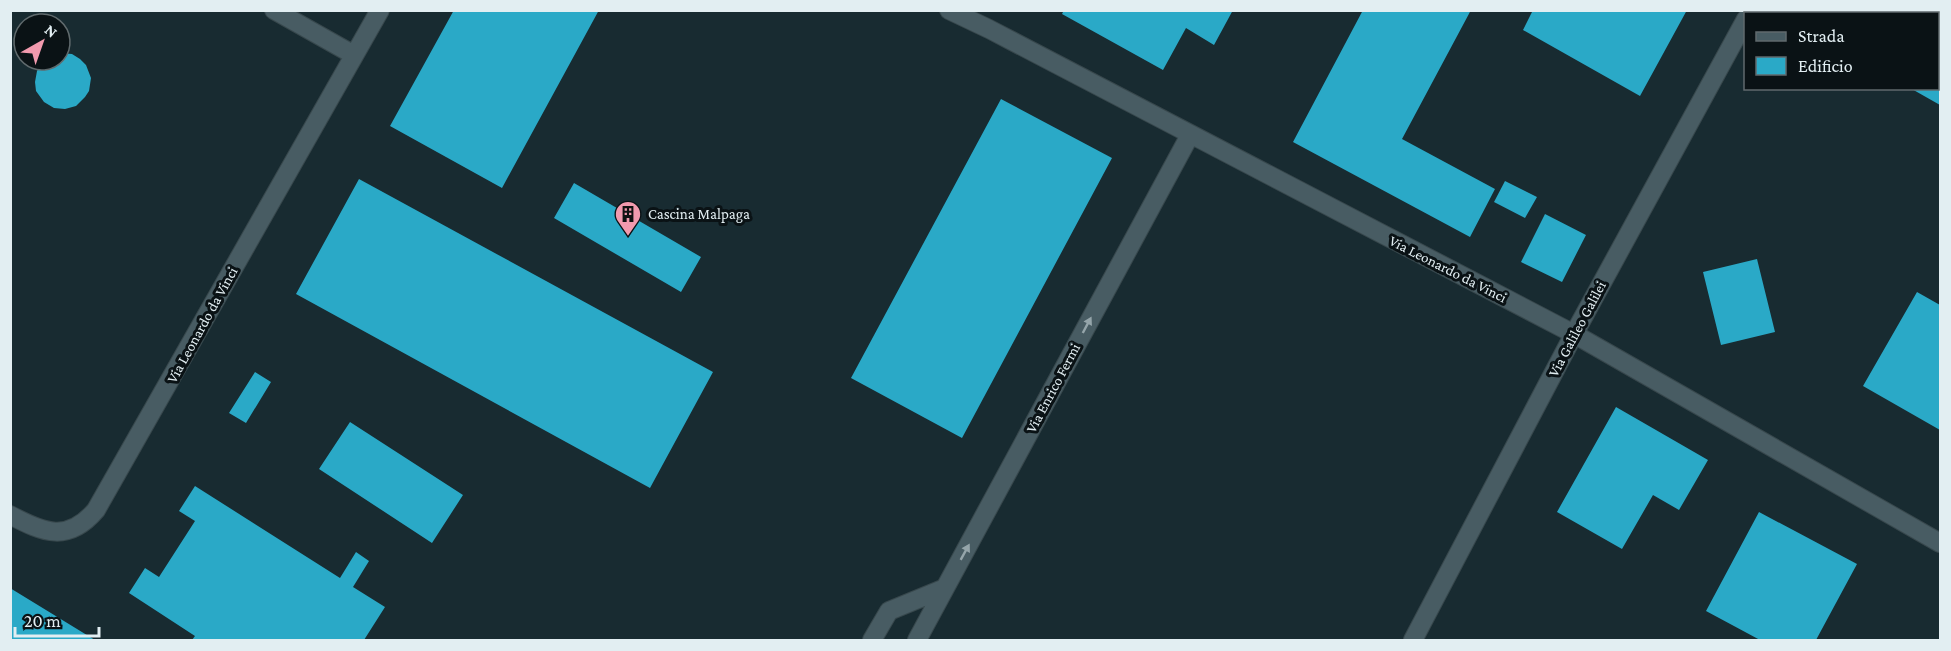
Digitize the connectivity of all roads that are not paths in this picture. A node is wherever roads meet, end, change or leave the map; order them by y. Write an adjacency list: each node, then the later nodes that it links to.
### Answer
1 (274, 10): 5 (street)
2 (380, 10): 5 (street, Via Leonardo da Vinci)
3 (948, 10): 6 (street, Via Leonardo da Vinci)
4 (1744, 24): 7 (street, Via Galileo Galilei)
5 (354, 55): 8 (street, Via Leonardo da Vinci)
6 (1190, 135): 7 (street, Via Leonardo da Vinci); 10 (street, Via Enrico Fermi, one-way to 6)
7 (1574, 334): 9 (street, Via Leonardo da Vinci); 13 (street, Via Galileo Galilei)
8 (10, 515)
9 (1941, 543)
10 (945, 588): 11 (street); 12 (street, Via Enrico Fermi)
11 (872, 640)
12 (917, 640)
13 (1413, 640)

